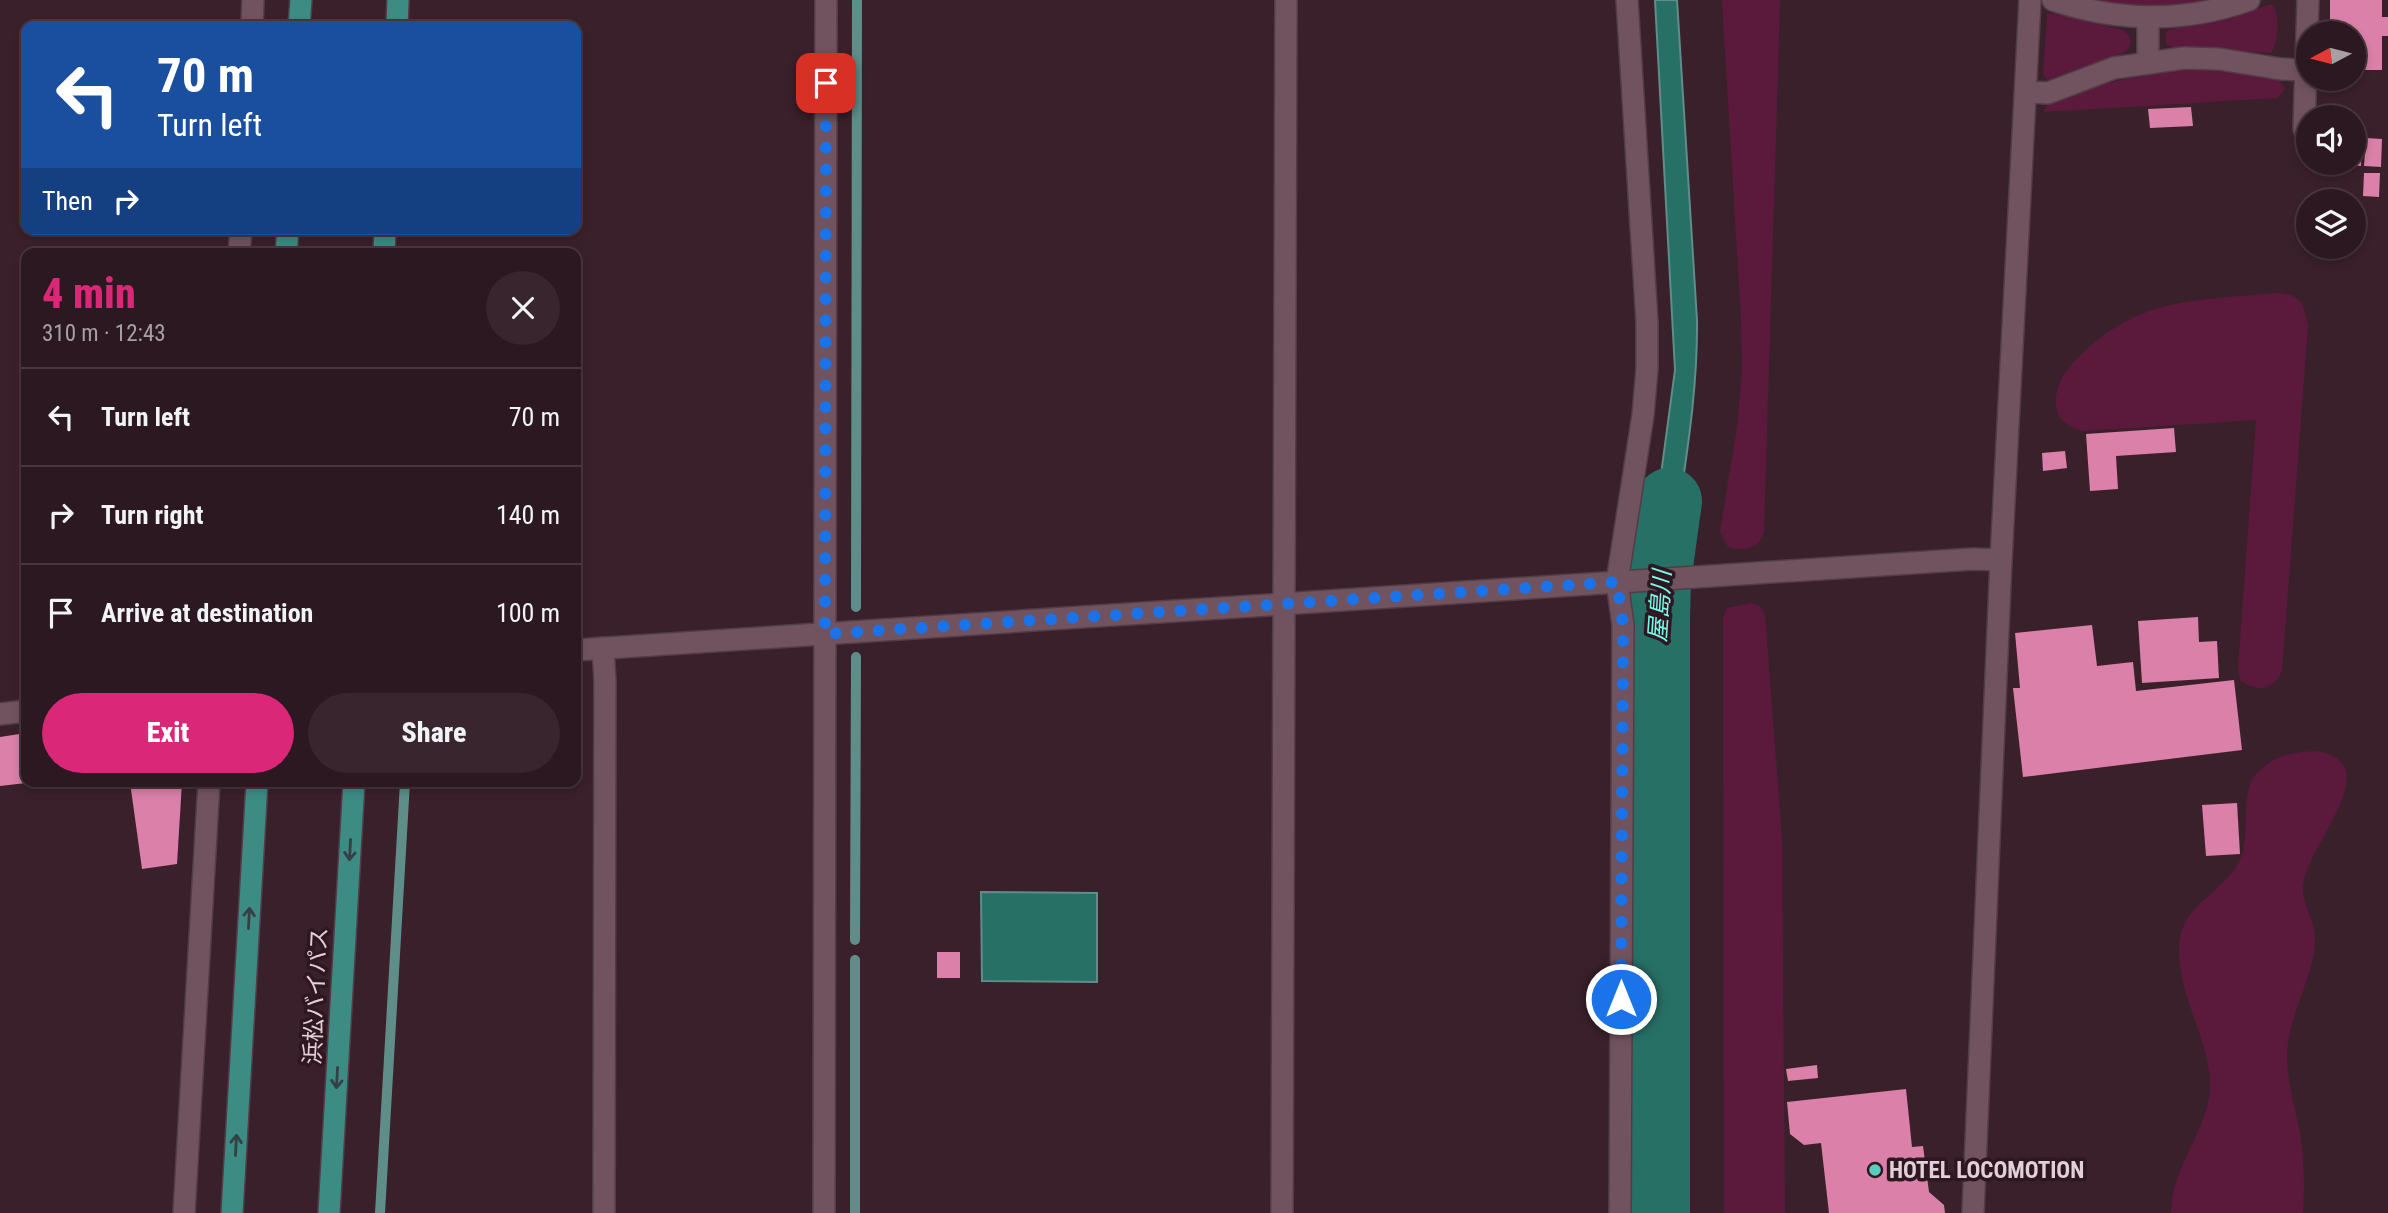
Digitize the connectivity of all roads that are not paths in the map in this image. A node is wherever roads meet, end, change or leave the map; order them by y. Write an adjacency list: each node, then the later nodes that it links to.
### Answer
1 (254, 0): 12 (street)
2 (301, 0): 13 (highway)
3 (398, 0): 14 (highway)
4 (827, 0): 22 (street)
5 (1286, 0): 21 (street)
6 (1627, 0): 20 (street)
7 (2030, 0): 18 (street)
8 (2053, 0): 11 (street)
9 (2249, 0): 11 (street)
10 (2308, 0): 15 (street)
11 (2148, 18): 16 (street)
12 (252, 21)
13 (299, 21)
14 (397, 21)
15 (2307, 21)
16 (2148, 61): 17 (street); 18 (street)
17 (2296, 70)
18 (2026, 92): 19 (street)
19 (2001, 560): 20 (street); 37 (street)
20 (1624, 582): 21 (street); 36 (street)
21 (1284, 605): 22 (street); 35 (street)
22 (825, 634): 23 (street); 34 (street)
23 (603, 648): 24 (street); 33 (street)
24 (581, 650)
25 (21, 712): 26 (street)
26 (0, 714)
27 (209, 787): 30 (street)
28 (257, 787): 31 (highway, one-way to 28)
29 (354, 787): 32 (highway, 浜松バイパス, one-way to 32)
30 (184, 1213)
31 (232, 1213)
32 (329, 1213)
33 (604, 1213)
34 (824, 1213)
35 (1282, 1213)
36 (1620, 1213)
37 (1973, 1213)

